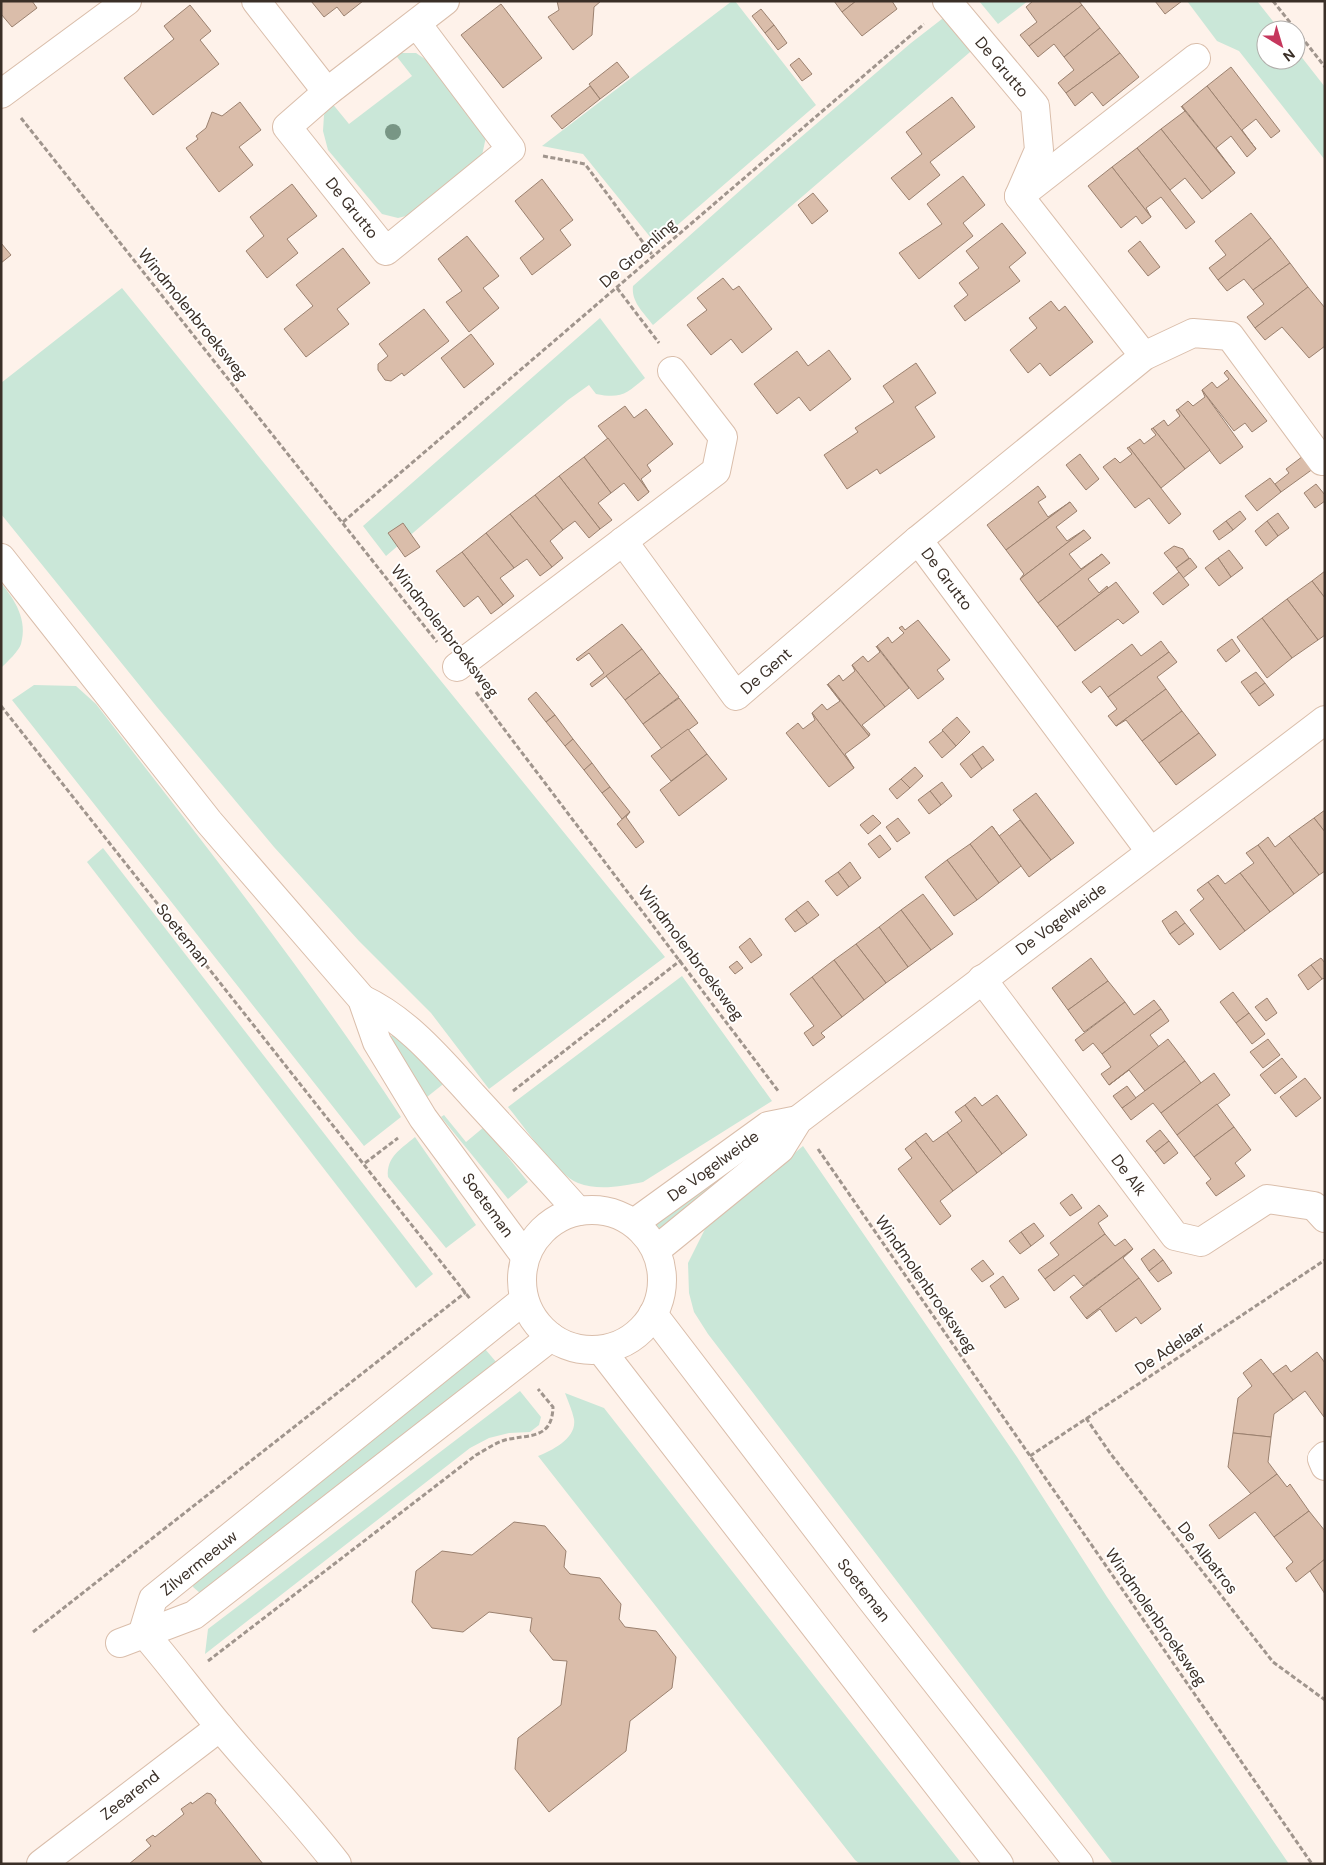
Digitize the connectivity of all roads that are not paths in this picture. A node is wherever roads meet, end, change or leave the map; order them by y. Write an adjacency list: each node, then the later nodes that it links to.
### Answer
1 (126, 1): 8 (street)
2 (256, 1): 7 (street)
3 (445, 1): 5 (street, De Grutto)
4 (948, 2): 9 (street, De Grutto)
5 (417, 24): 7 (street, De Grutto); 7 (street, De Grutto)
6 (1196, 58): 9 (street)
7 (326, 92)
8 (1, 94)
9 (1019, 196): 10 (street)
10 (1144, 356): 12 (street, De Grutto); 13 (street, De Grutto)
11 (672, 371): 14 (street)
12 (1322, 461)
13 (918, 540): 14 (street, De Gent); 18 (street, De Grutto)
14 (623, 541): 16 (street)
15 (1, 558): 20 (street, Soeteman)
16 (457, 667)
17 (1325, 720): 18 (street, De Vogelweide)
18 (1150, 851): 19 (street, De Vogelweide)
19 (982, 979): 21 (street, De Vogelweide); 23 (street, De Alk)
20 (362, 999): 22 (street, Soeteman); 26 (street, Soeteman)
21 (798, 1120): 24 (street, De Vogelweide); 25 (street, De Vogelweide)
22 (578, 1211): 24 (street); 26 (street)
23 (1325, 1218)
24 (634, 1223): 25 (street)
25 (656, 1250): 28 (street)
26 (525, 1256): 27 (street)
27 (524, 1300): 29 (street); 33 (street, Zilvermeeuw)
28 (653, 1314): 30 (street); 38 (street, Soeteman)
29 (551, 1337): 30 (street); 33 (street, Zilvermeeuw)
30 (601, 1350): 37 (street)
31 (1325, 1456): 32 (street)
32 (1325, 1466)
33 (132, 1637): 34 (street)
34 (220, 1727): 35 (street, Zeearend); 36 (street)
35 (41, 1864)
36 (337, 1864)
37 (999, 1864)
38 (1079, 1864)

